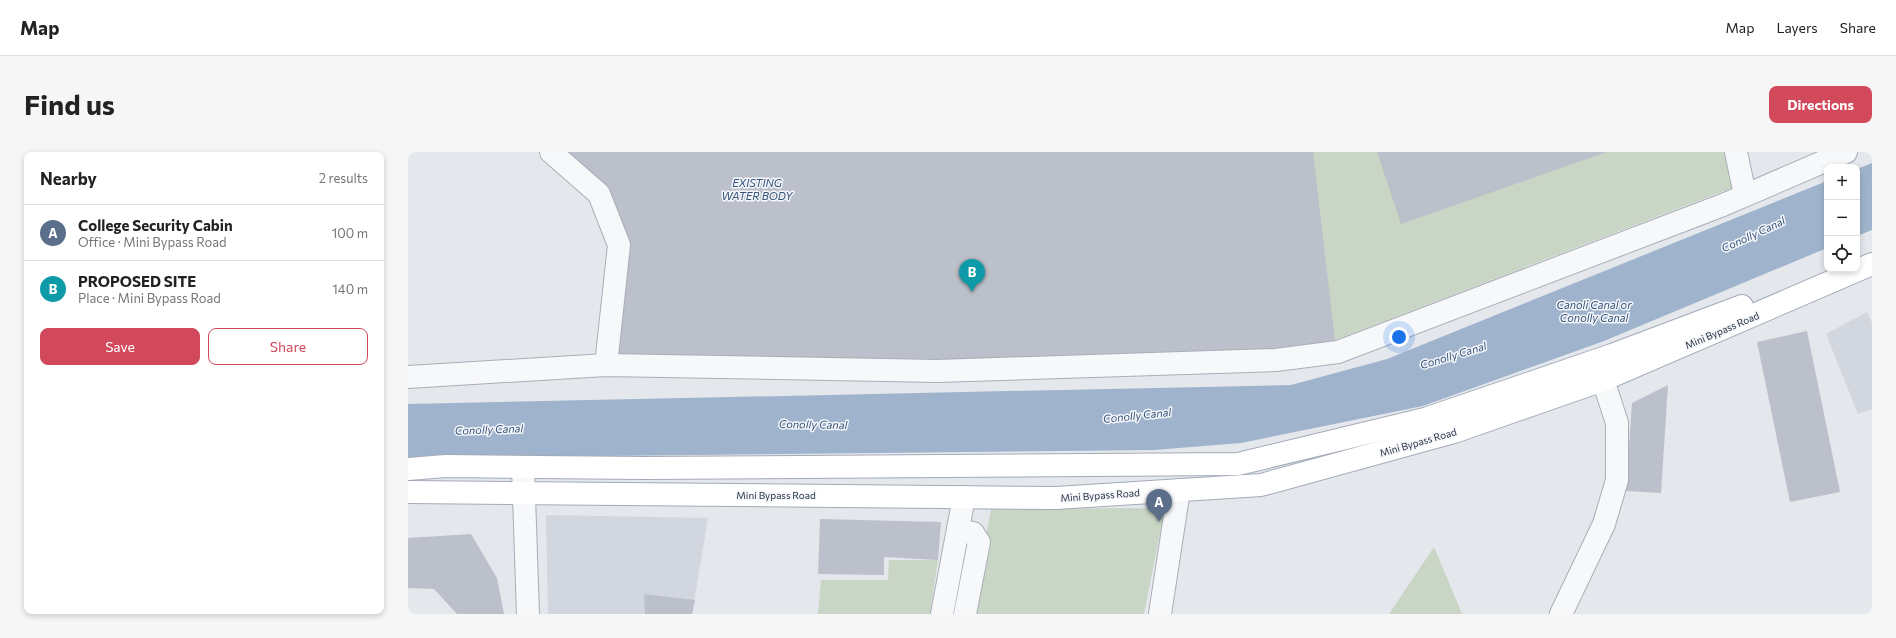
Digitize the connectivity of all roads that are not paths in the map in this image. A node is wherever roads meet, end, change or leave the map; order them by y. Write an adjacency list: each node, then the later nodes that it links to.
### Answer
1 (551, 152): 9 (street)
2 (1736, 152): 4 (street)
3 (1846, 152): 4 (street)
4 (1745, 195): 9 (street)
5 (1872, 252): 6 (main road)
6 (1860, 257)
7 (1872, 264): 11 (main road, Mini Bypass Road)
8 (1827, 272): 12 (main road, Mini Bypass Road)
9 (606, 365): 10 (street)
10 (408, 377)
11 (1603, 380): 14 (main road, Mini Bypass Road); 23 (street)
12 (523, 467): 13 (main road, Mini Bypass Road); 16 (street)
13 (408, 469)
14 (1179, 490): 17 (main road, Mini Bypass Road); 22 (street)
15 (408, 492): 16 (main road, Mini Bypass Road)
16 (523, 493): 17 (main road, Mini Bypass Road); 19 (street)
17 (964, 497): 18 (street)
18 (958, 530): 20 (street); 21 (street)
19 (528, 614)
20 (942, 614)
21 (965, 614)
22 (1160, 614)
23 (1561, 614)

